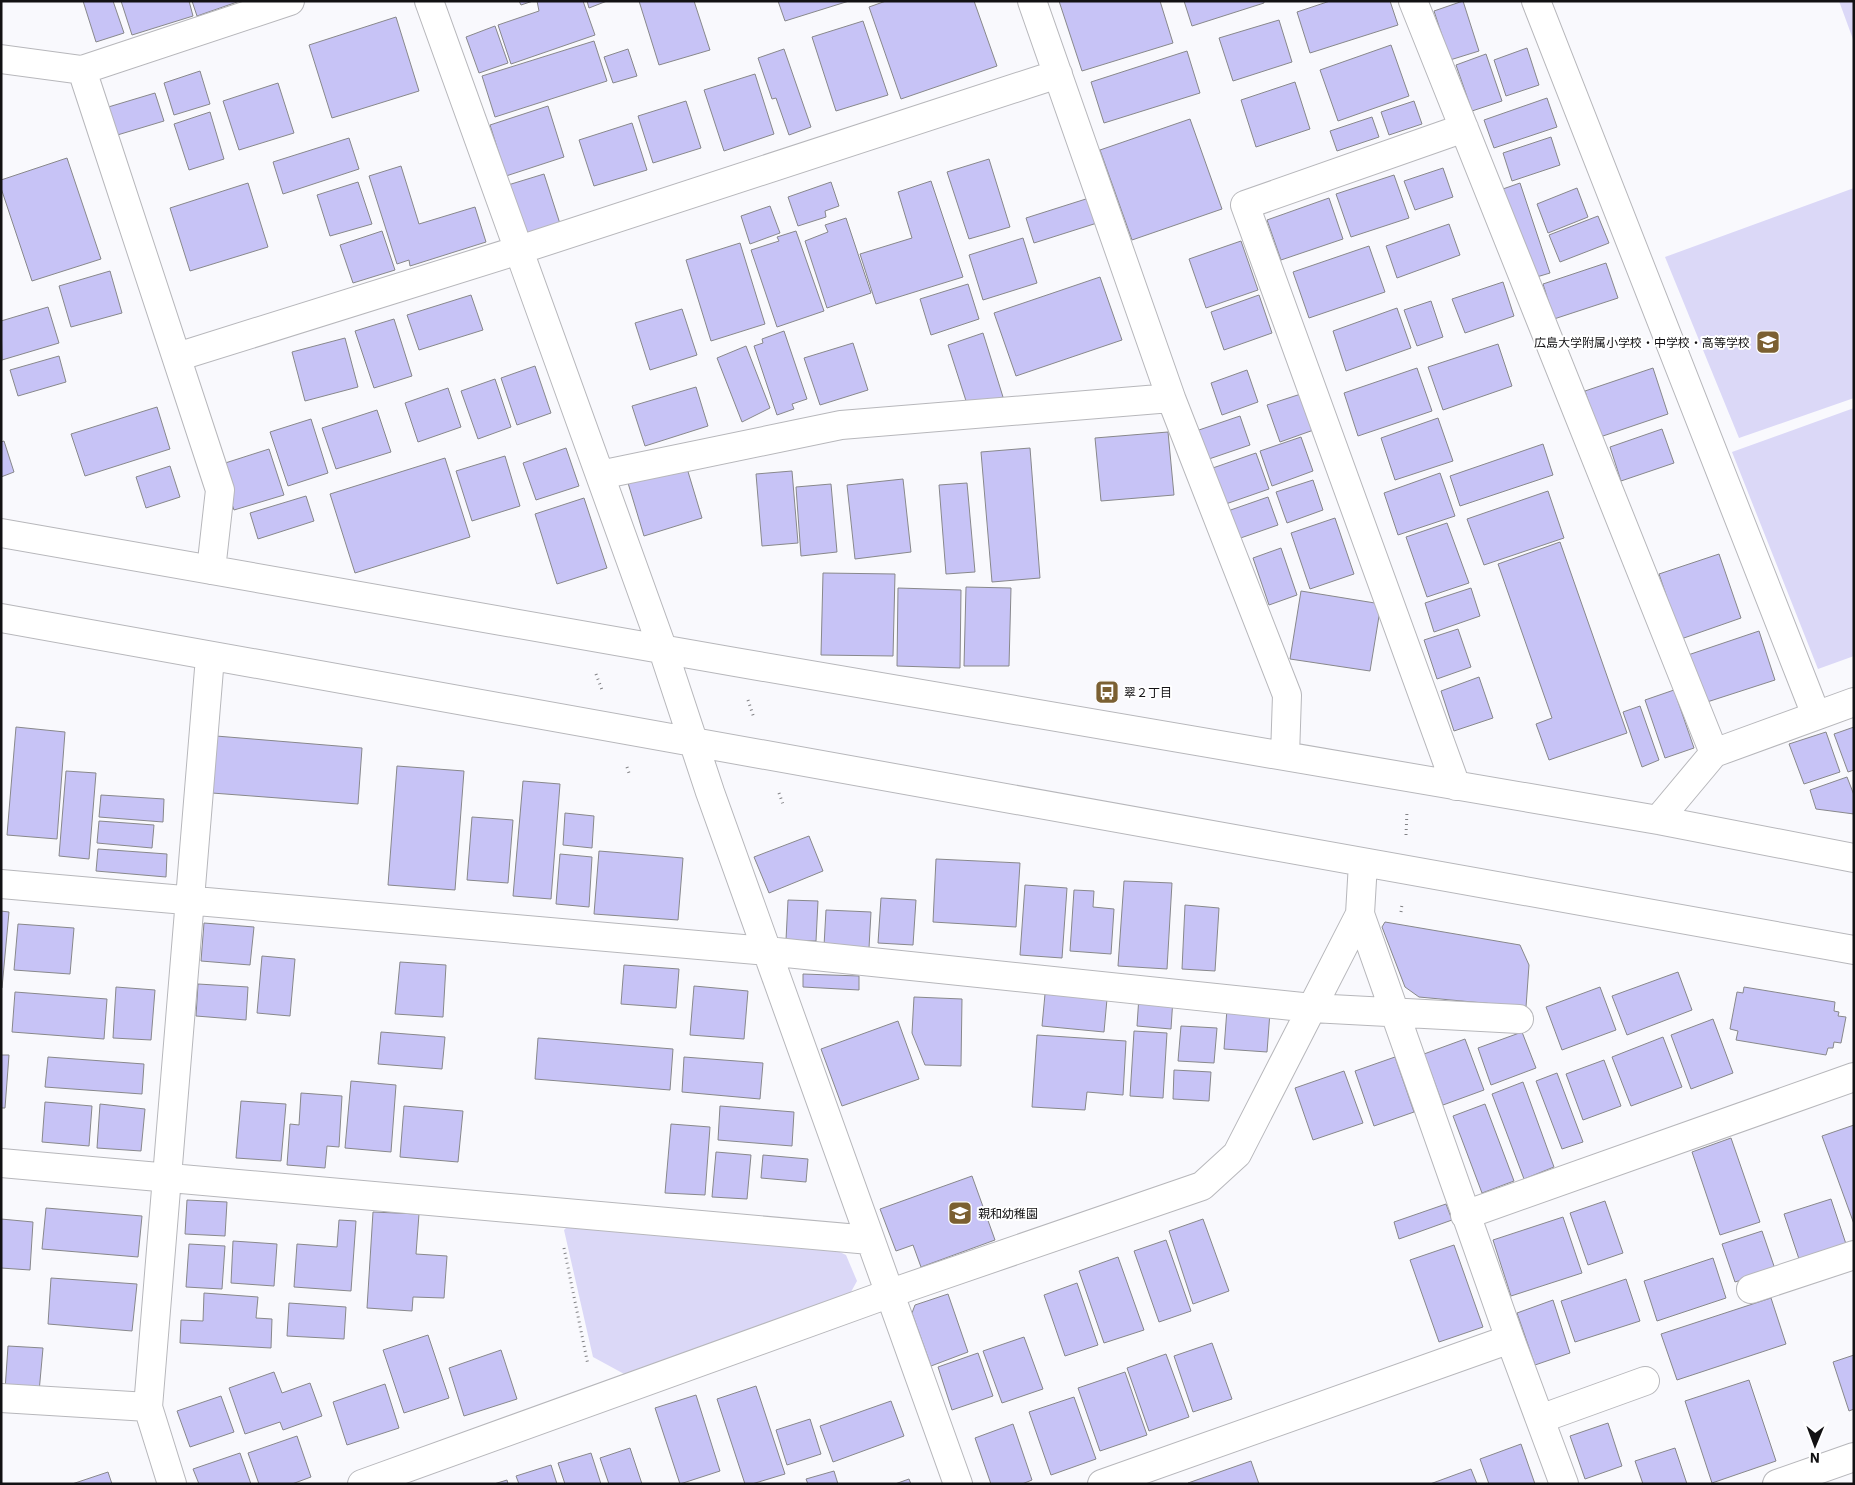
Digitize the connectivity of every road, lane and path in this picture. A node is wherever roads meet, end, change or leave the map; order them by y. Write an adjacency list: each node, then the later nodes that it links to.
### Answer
1 (290, 1): 7 (street)
2 (429, 1): 10 (street)
3 (1032, 1): 8 (street)
4 (1413, 1): 9 (street)
5 (1536, 1): 22 (street)
6 (1, 59): 7 (street)
7 (82, 70): 11 (street)
8 (1058, 74): 10 (street); 12 (street)
9 (1464, 128): 25 (street); 30 (street)
10 (519, 250): 11 (street); 13 (street)
11 (177, 357): 15 (street)
12 (1171, 398): 13 (street); 26 (street)
13 (600, 475): 18 (street)
14 (1, 533): 15 (street)
15 (211, 570): 17 (street)
16 (1, 618): 19 (street)
17 (584, 636): 18 (street); 23 (path)
18 (663, 650): 20 (street); 24 (street)
19 (210, 656): 23 (street); 37 (street)
20 (735, 662): 26 (street); 27 (path)
21 (1854, 702): 22 (street)
22 (1816, 715): 25 (street)
23 (615, 729): 24 (street); 28 (path)
24 (693, 743): 27 (street); 41 (street)
25 (1714, 753): 32 (street)
26 (1284, 756): 29 (street)
27 (767, 757): 31 (path); 34 (street)
28 (630, 776)
29 (1410, 778): 30 (street); 35 (path)
30 (1456, 786): 32 (street)
31 (783, 804)
32 (1658, 820): 33 (street)
33 (1854, 858)
34 (1363, 863): 35 (street); 39 (street)
35 (1404, 870): 38 (path); 40 (street)
36 (1, 884): 37 (street)
37 (190, 900): 41 (street); 47 (street)
38 (1401, 912)
39 (1360, 914): 42 (street); 43 (street)
40 (1854, 950)
41 (767, 951): 42 (street); 50 (street)
42 (1312, 1008): 43 (street); 53 (street)
43 (1393, 1011): 44 (street); 49 (street)
44 (1519, 1019)
45 (1854, 1077): 49 (street)
46 (1, 1163): 47 (street)
47 (167, 1178): 48 (street); 58 (street)
48 (557, 1214): 50 (street); 57 (path)
49 (1465, 1215): 54 (street)
50 (870, 1240): 53 (street)
51 (1854, 1255): 52 (street)
52 (1751, 1288)
53 (888, 1294): 57 (street); 63 (street)
54 (1510, 1338): 59 (street); 64 (street)
55 (1646, 1381): 59 (street)
56 (1, 1398): 58 (street)
57 (595, 1400): 62 (street)
58 (148, 1407): 61 (street)
59 (1540, 1419): 65 (street)
60 (1854, 1456): 66 (street)
61 (172, 1484)
62 (362, 1484)
63 (958, 1484)
64 (1102, 1484)
65 (1564, 1484)
66 (1777, 1484)

